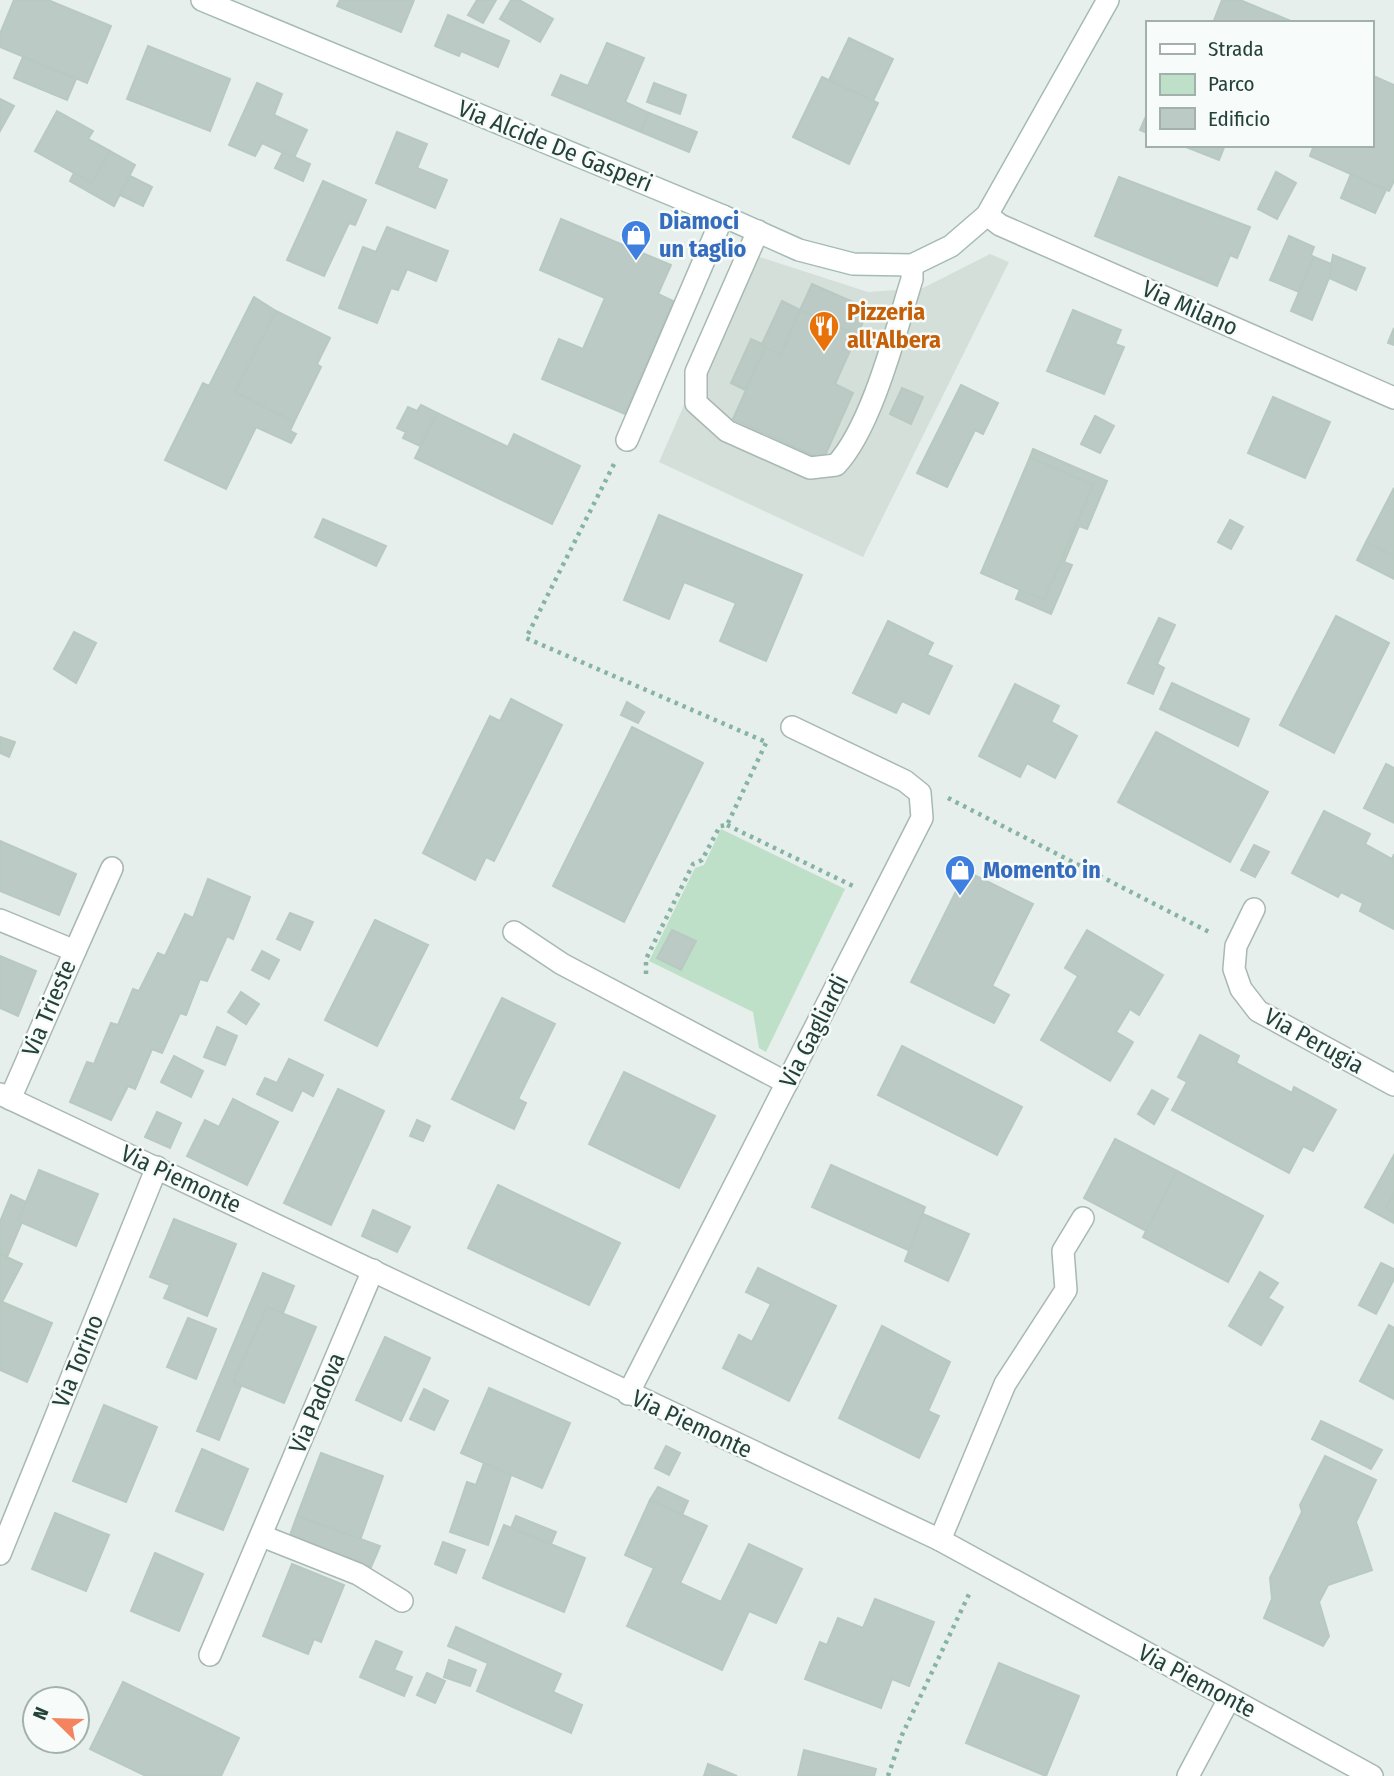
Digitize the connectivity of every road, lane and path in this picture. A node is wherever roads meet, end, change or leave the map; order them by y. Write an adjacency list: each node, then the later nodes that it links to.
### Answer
1 (202, 0): 4 (street, Via Alcide De Gasperi)
2 (1108, 0): 3 (street, Via Alcide De Gasperi)
3 (987, 215): 6 (street, Via Alcide De Gasperi); 7 (street, Via Milano)
4 (723, 216): 5 (street, Via Alcide De Gasperi); 8 (street)
5 (758, 231): 6 (street, Via Alcide De Gasperi); 6 (street)
6 (912, 265)
7 (1394, 398)
8 (627, 440): 10 (path)
9 (792, 727): 10 (path); 11 (street)
10 (766, 743): 12 (path)
11 (920, 793): 18 (path); 21 (street, Via Gagliardi)
12 (727, 825): 14 (path); 20 (path)
13 (112, 868): 19 (street)
14 (849, 899)
15 (1254, 909): 18 (street, Via Perugia)
16 (0, 920): 19 (street, Via Trieste)
17 (514, 932): 20 (street)
18 (1236, 946): 22 (street, Via Perugia)
19 (75, 951): 23 (street, Via Trieste)
20 (647, 1009): 21 (street)
21 (787, 1083): 27 (street, Via Gagliardi)
22 (1394, 1085)
23 (5, 1097): 24 (street, Via Piemonte)
24 (157, 1167): 26 (street, Via Piemonte); 30 (street, Via Torino)
25 (1083, 1218): 29 (street)
26 (373, 1270): 27 (street, Via Piemonte); 28 (street, Via Padova)
27 (628, 1394): 29 (street, Via Piemonte)
28 (262, 1536): 32 (street); 33 (street, Via Padova)
29 (940, 1540): 34 (street, Via Piemonte)
30 (0, 1554)
31 (973, 1586): 35 (path)
32 (402, 1601)
33 (210, 1655)
34 (1229, 1699): 36 (street); 37 (street, Via Piemonte)
35 (888, 1776)
36 (1188, 1776)
37 (1372, 1776)

